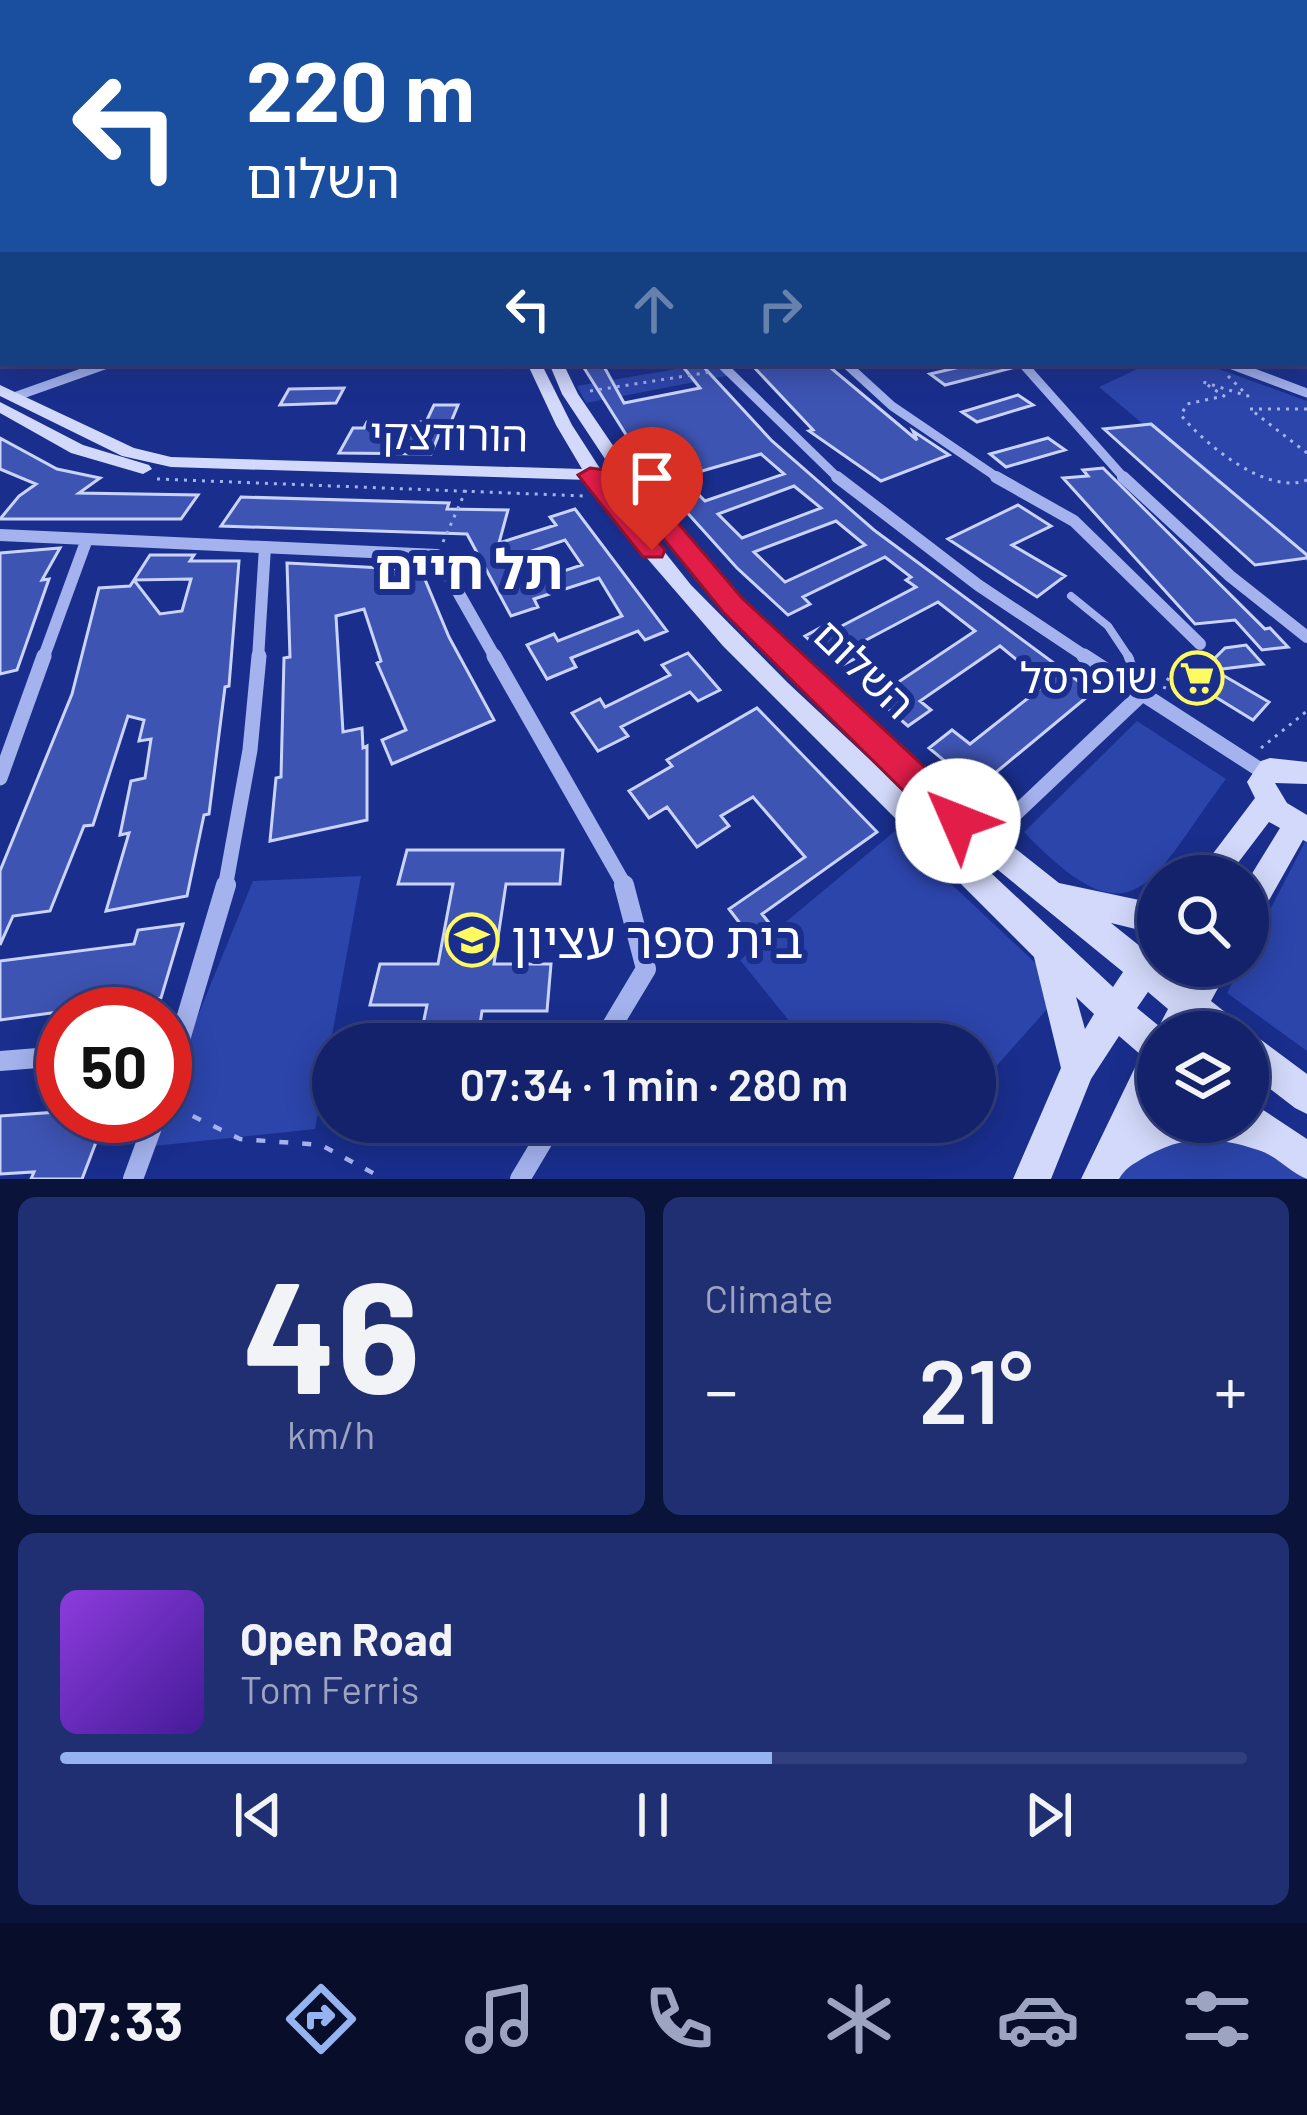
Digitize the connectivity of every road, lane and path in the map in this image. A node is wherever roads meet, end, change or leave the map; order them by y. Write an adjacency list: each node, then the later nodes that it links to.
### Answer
1 (101, 366): 11 (street)
2 (535, 366): 15 (main road, השלום)
3 (557, 366): 10 (main road, השלום)
4 (723, 366): 10 (path); 26 (street)
5 (847, 366): 24 (street)
6 (1025, 366): 23 (street)
7 (1235, 366): 9 (street)
8 (1252, 383): 16 (path)
9 (1307, 393)
10 (570, 394): 14 (main road, השלום)
11 (5, 398): 15 (main road, הורודצקי); 17 (main road, הורודצקי)
12 (1307, 409): 13 (path)
13 (1307, 453)
14 (627, 478): 15 (main road, הורודצקי); 35 (main road, השלום)
15 (595, 481): 17 (main road, הורודצקי); 37 (main road, השלום)
16 (1306, 481)
17 (469, 483): 21 (path)
18 (0, 535): 19 (street)
19 (87, 539): 20 (street); 29 (street)
20 (265, 547): 21 (street); 40 (street)
21 (437, 555): 42 (street)
22 (1071, 596): 26 (lane)
23 (1307, 637)
24 (1200, 644): 25 (path)
25 (1170, 674)
26 (1143, 693): 30 (street); 31 (street)
27 (1307, 711): 30 (path)
28 (1307, 773): 30 (main road)
29 (0, 778)
30 (1259, 778): 32 (main road); 33 (main road)
31 (1016, 814)
32 (1302, 827): 34 (main road)
33 (1220, 855)
34 (1269, 876)
35 (1043, 891): 36 (main road); 38 (main road, השלום)
36 (1137, 916)
37 (1048, 950): 41 (main road, השלום); 47 (main road)
38 (1137, 951)
39 (1137, 981): 41 (main road)
40 (192, 987)
41 (1116, 1012): 43 (main road, השלום); 47 (main road)
42 (614, 1023)
43 (1137, 1032)
44 (36, 1058): 45 (street)
45 (0, 1060)
46 (1269, 1067): 48 (main road)
47 (1078, 1068): 60 (main road)
48 (1307, 1096)
49 (1137, 1098): 56 (main road)
50 (192, 1116): 58 (path)
51 (1269, 1134): 55 (main road)
52 (146, 1143): 57 (street)
53 (541, 1143): 59 (street)
54 (1139, 1143): 56 (main road)
55 (1307, 1161)
56 (1105, 1169)
57 (133, 1179)
58 (384, 1179)
59 (520, 1179)
60 (1032, 1179)

